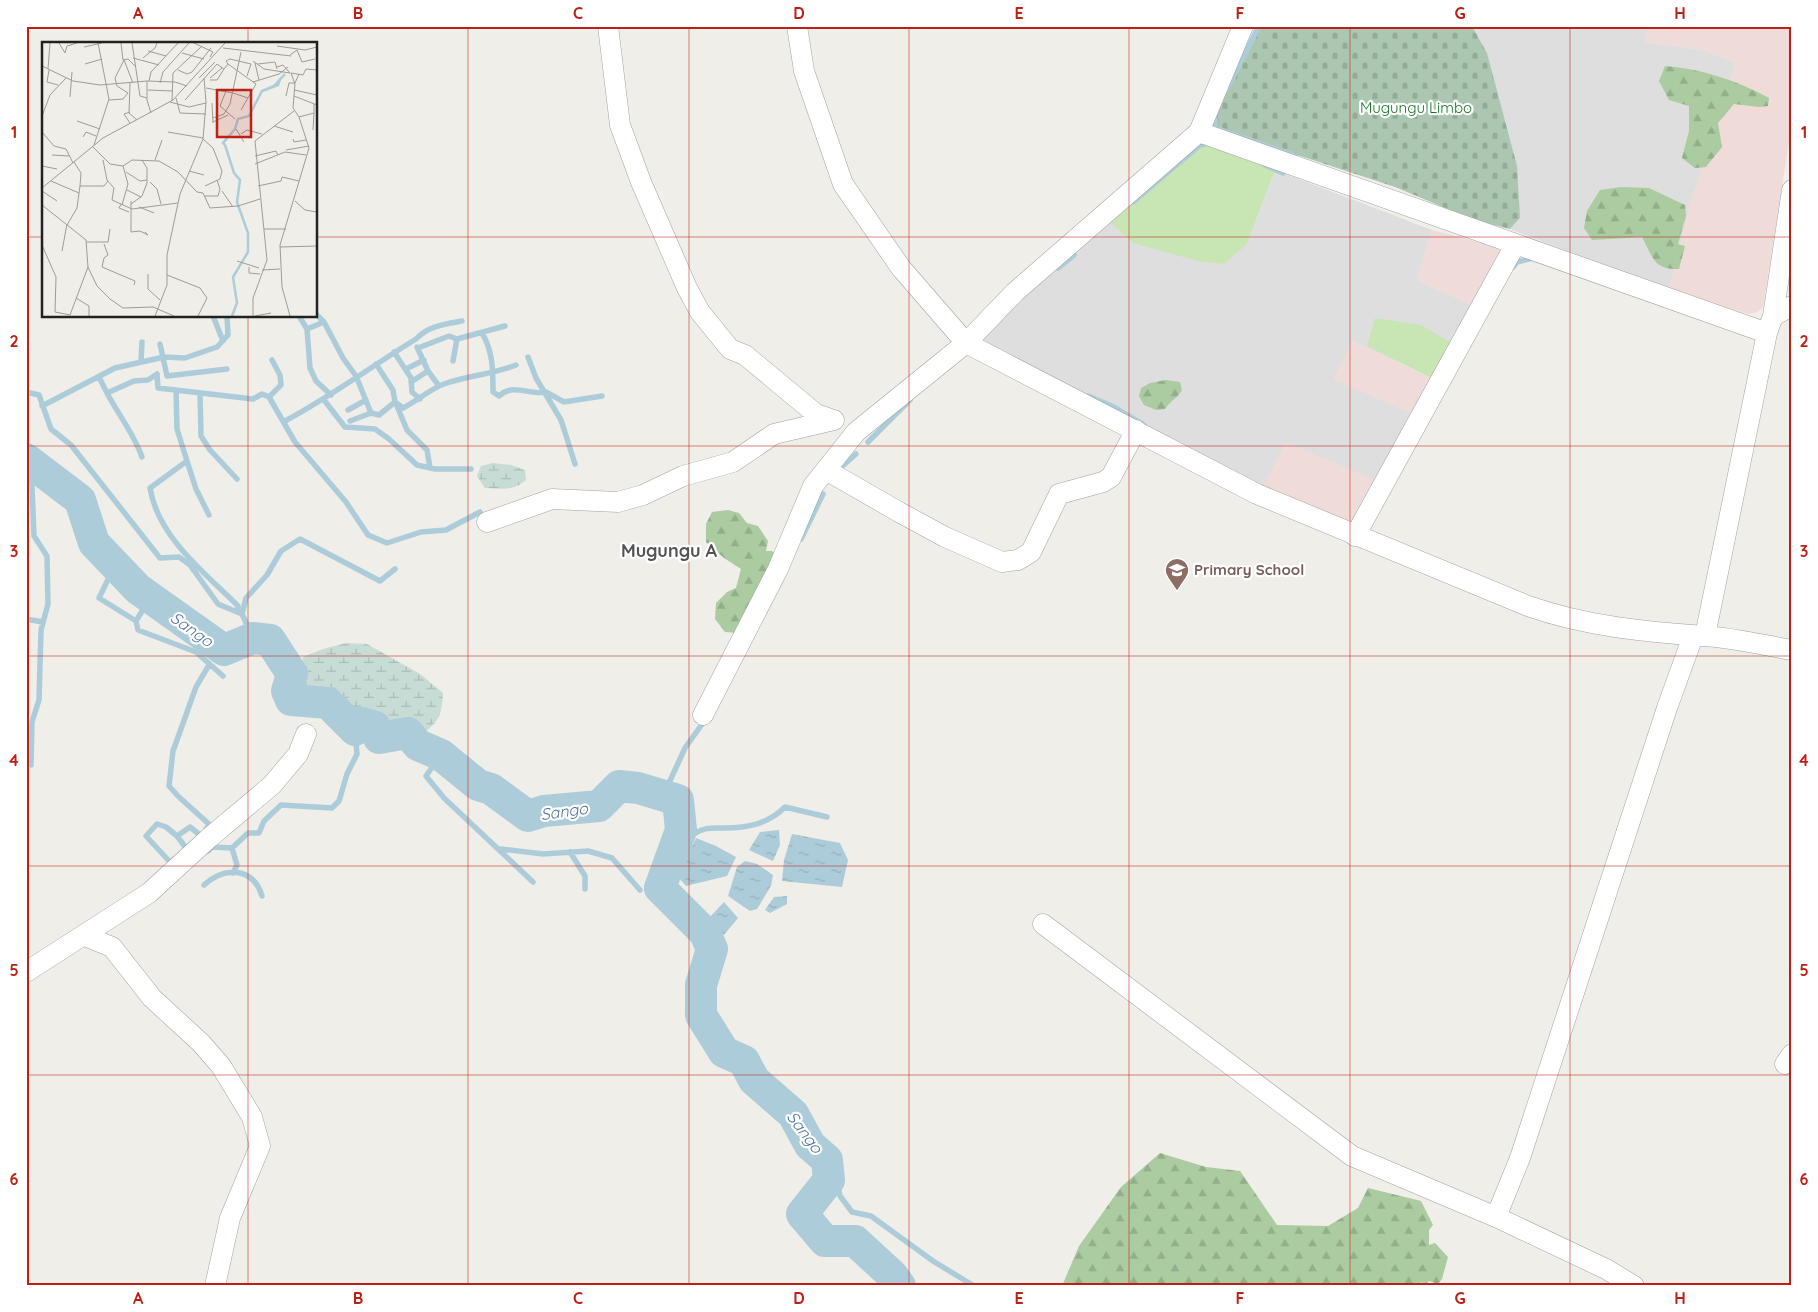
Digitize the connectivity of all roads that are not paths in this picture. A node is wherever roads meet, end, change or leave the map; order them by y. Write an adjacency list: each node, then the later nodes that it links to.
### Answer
1 (608, 26): 10 (street)
2 (797, 26): 9 (street)
3 (1243, 26): 4 (street)
4 (1199, 132): 6 (street); 9 (street)
5 (1792, 190): 8 (street)
6 (1515, 245): 8 (street); 15 (street)
7 (1792, 306): 8 (street)
8 (1770, 324): 16 (street)
9 (966, 343): 11 (street); 12 (street)
10 (833, 420): 12 (street); 14 (street)
11 (1136, 430): 13 (street); 15 (street)
12 (856, 432): 13 (street)
13 (826, 470): 18 (street)
14 (487, 522)
15 (1355, 536): 16 (street)
16 (1699, 636): 17 (street); 25 (street)
17 (1792, 650)
18 (703, 716)
19 (306, 734): 20 (street)
20 (110, 919): 22 (street); 23 (street)
21 (1044, 924): 25 (street)
22 (85, 936): 23 (street); 24 (street)
23 (112, 948): 26 (street)
24 (26, 972)
25 (1496, 1217): 27 (street)
26 (215, 1286)
27 (1634, 1286)

